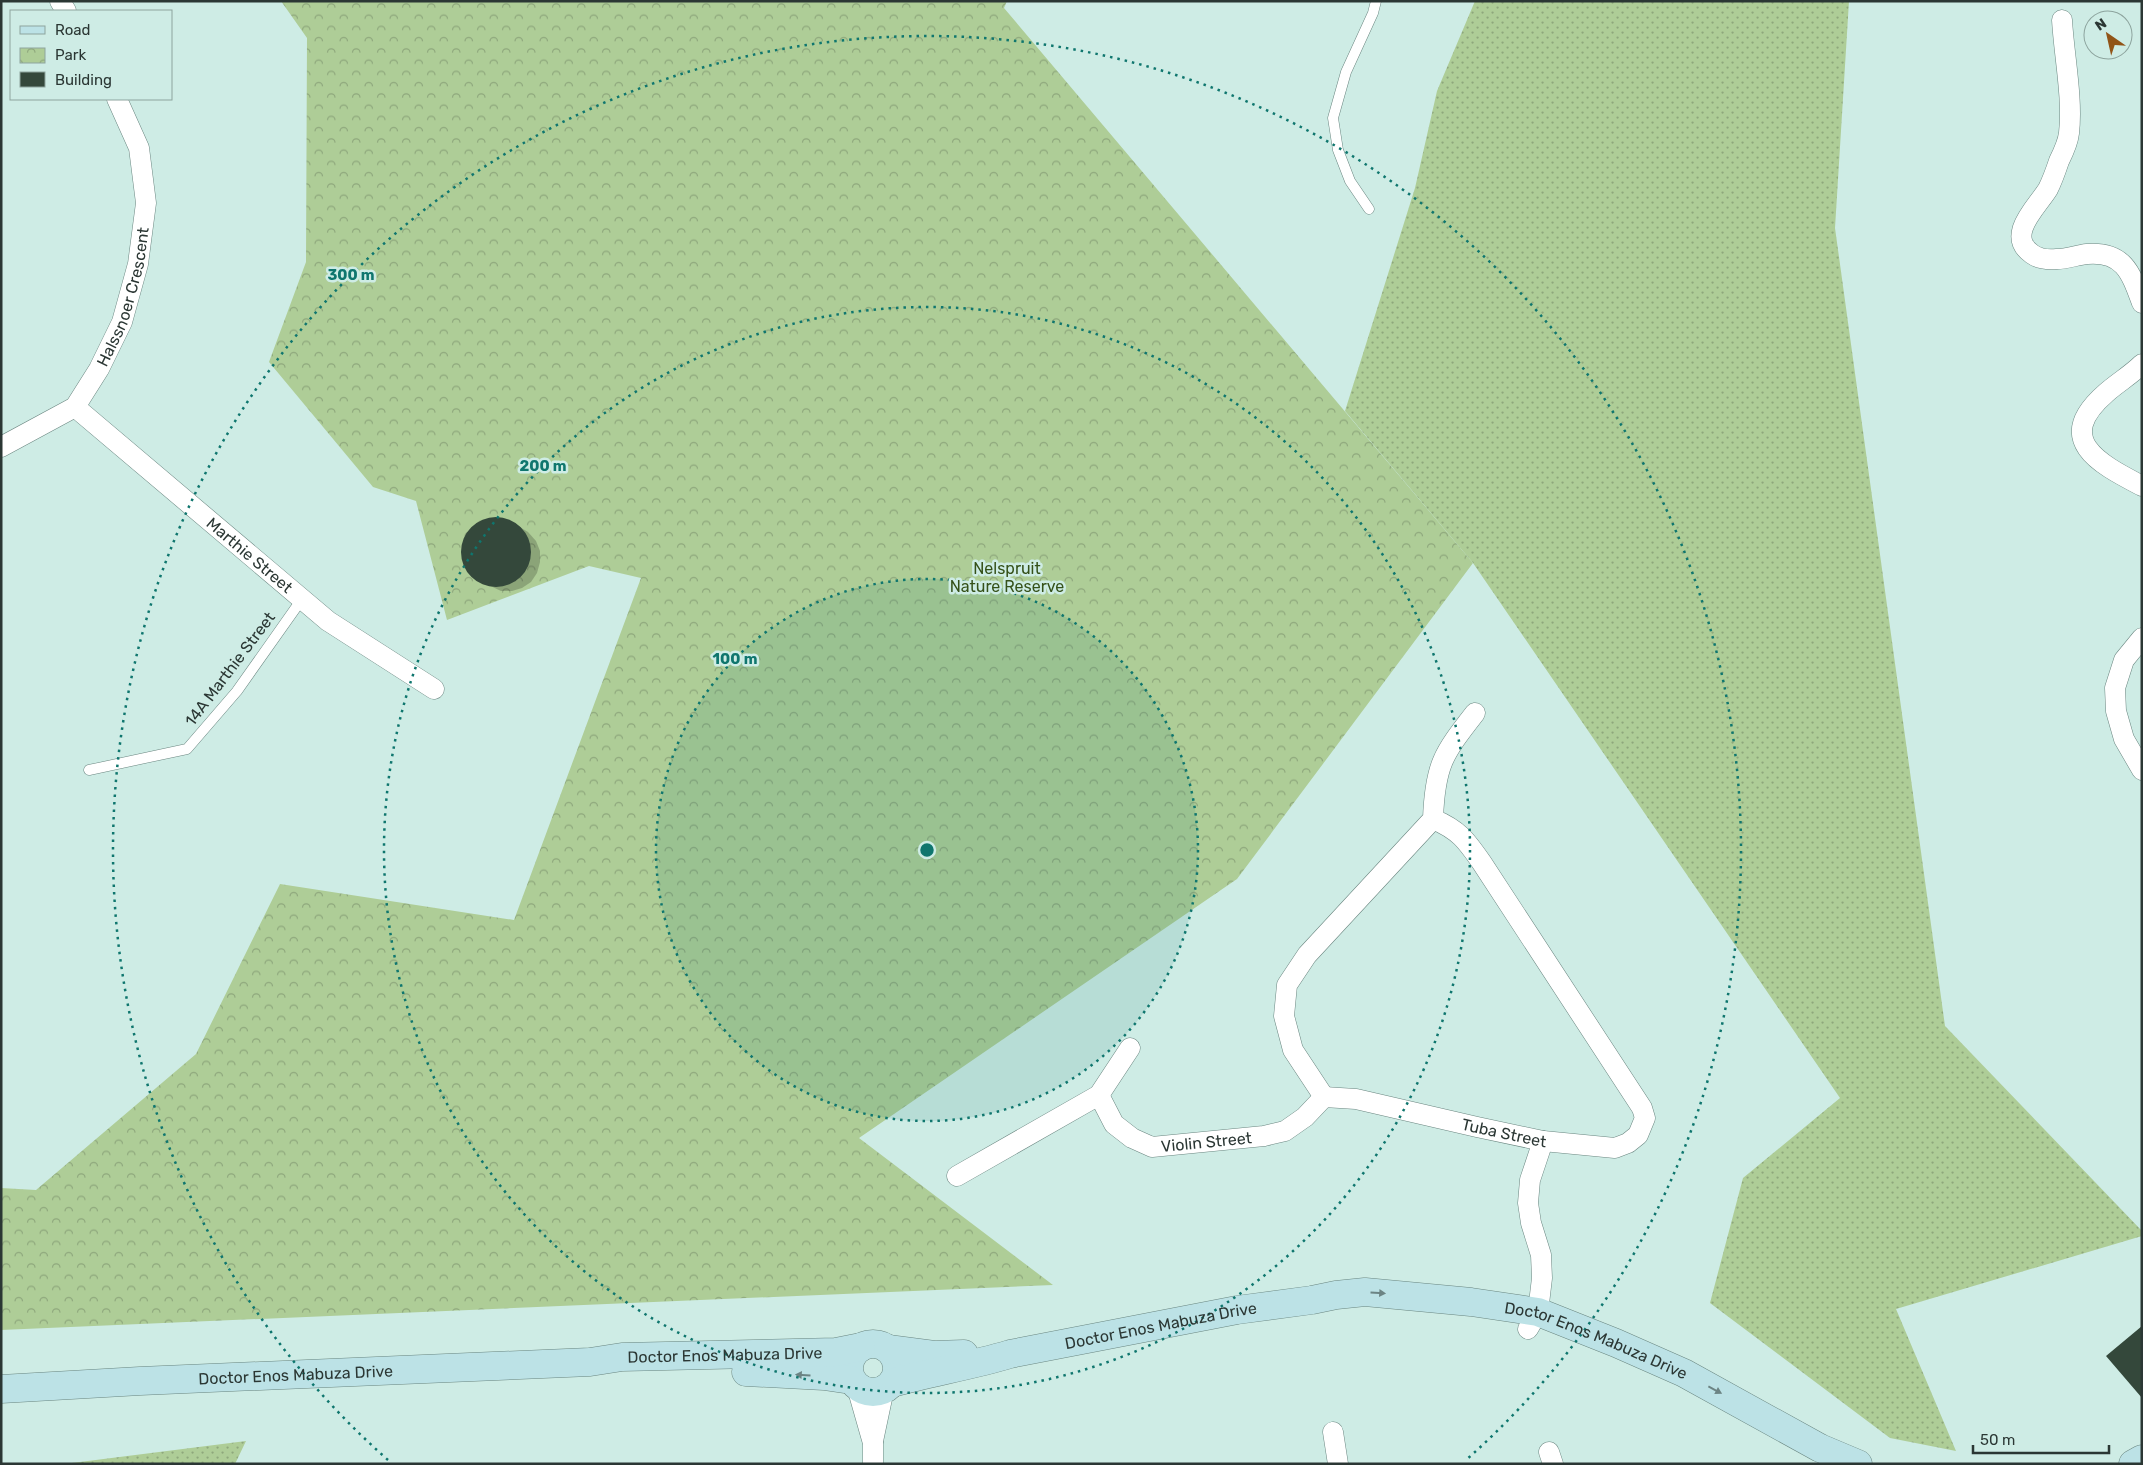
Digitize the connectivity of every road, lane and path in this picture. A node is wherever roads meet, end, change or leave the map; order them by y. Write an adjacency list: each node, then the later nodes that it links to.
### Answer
1 (1376, 1): 4 (lane)
2 (2062, 20): 5 (street)
3 (117, 100): 7 (street, Halssnoer Crescent)
4 (1369, 209)
5 (2142, 304)
6 (2142, 364): 9 (street)
7 (75, 407): 8 (street, Halssnoer Crescent); 10 (street, Marthie Street)
8 (1, 447)
9 (2142, 486)
10 (302, 599): 12 (street, Marthie Street); 14 (lane, 14A Marthie Street)
11 (2142, 638): 15 (street)
12 (434, 689)
13 (1475, 713): 16 (street)
14 (89, 770)
15 (2142, 770)
16 (1433, 819): 19 (street); 20 (street, Tuba Street)
17 (1130, 1048): 18 (street)
18 (1099, 1095): 19 (street, Violin Street); 21 (street)
19 (1324, 1097): 20 (street, Tuba Street)
20 (1543, 1141): 22 (street)
21 (957, 1176)
22 (1533, 1321): 25 (main road, Doctor Enos Mabuza Drive); 35 (main road, Doctor Enos Mabuza Drive); 36 (main road, Doctor Enos Mabuza Drive, one-way to 36)
23 (861, 1347): 24 (main road); 26 (main road, Doctor Enos Mabuza Drive); 27 (main road)
24 (888, 1349): 25 (main road, Doctor Enos Mabuza Drive); 28 (main road)
25 (1010, 1354): 28 (main road, Doctor Enos Mabuza Drive)
26 (590, 1362): 27 (main road, Doctor Enos Mabuza Drive, one-way to 26); 29 (main road, Doctor Enos Mabuza Drive)
27 (854, 1384): 28 (main road); 31 (street)
28 (888, 1386): 31 (street)
29 (1, 1389)
30 (1333, 1432): 34 (street)
31 (873, 1443): 33 (street)
32 (2142, 1458): 37 (main road)
33 (873, 1464)
34 (1338, 1464)
35 (1816, 1464)
36 (1858, 1464)
37 (2133, 1464)

